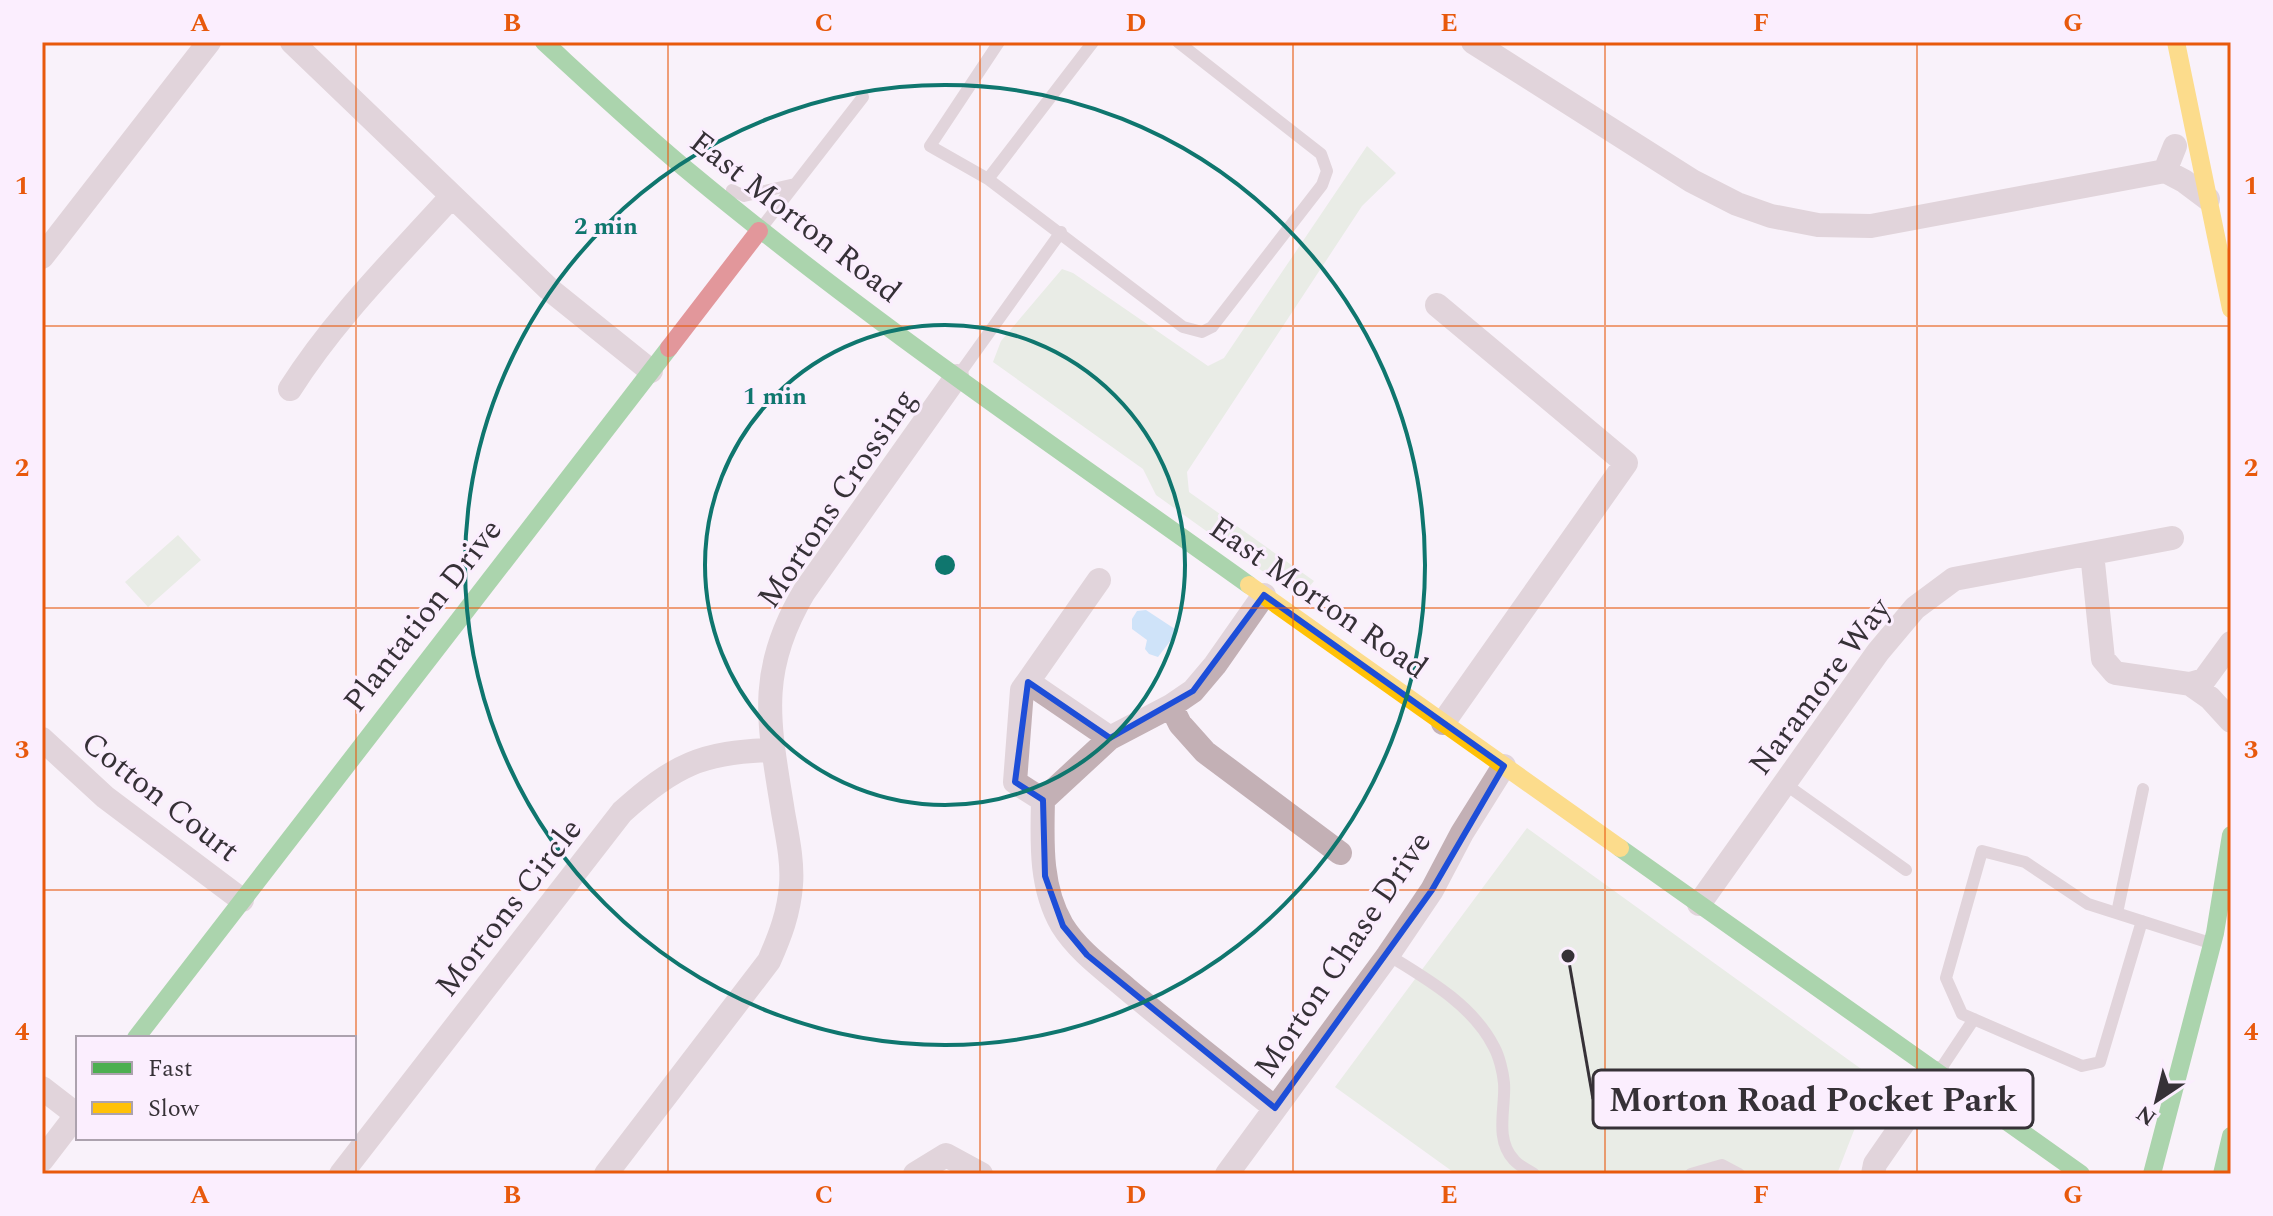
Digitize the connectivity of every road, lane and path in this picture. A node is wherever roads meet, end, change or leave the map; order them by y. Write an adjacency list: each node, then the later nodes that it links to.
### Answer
1 (209, 42): 20 (street)
2 (292, 42): 16 (street)
3 (544, 42): 13 (main road, East Morton Road)
4 (999, 42): 14 (lane)
5 (1093, 42): 14 (lane)
6 (1178, 42): 19 (lane)
7 (1473, 42): 12 (street)
8 (2160, 42): 11 (main road)
9 (2176, 42): 17 (main road)
10 (863, 97): 15 (lane)
11 (2175, 146): 12 (street)
12 (2165, 171): 17 (street)
13 (688, 173): 15 (lane); 18 (main road, East Morton Road)
14 (988, 179): 19 (lane)
15 (796, 184): 18 (lane)
16 (451, 197): 23 (street); 25 (street)
17 (2210, 201): 22 (main road)
18 (759, 231): 23 (main road, Plantation Drive); 24 (main road, East Morton Road)
19 (1061, 232): 24 (lane)
20 (42, 257)
21 (1437, 305): 35 (street)
22 (2231, 309)
23 (651, 371): 46 (main road, Plantation Drive)
24 (957, 376): 29 (main road, East Morton Road); 38 (street, Mortons Crossing)
25 (290, 389)
26 (2172, 538): 27 (street, Naramore Way)
27 (2092, 553): 32 (street); 40 (street, Naramore Way)
28 (1099, 580): 31 (street)
29 (1264, 595): 33 (street); 35 (main road, East Morton Road)
30 (2231, 643): 32 (street)
31 (1028, 682): 36 (street); 42 (street)
32 (2190, 684): 34 (street)
33 (1171, 706): 36 (street); 44 (street)
34 (2231, 721)
35 (1443, 723): 39 (main road, East Morton Road)
36 (1110, 738): 42 (street)
37 (42, 739): 46 (street, Cotton Court)
38 (773, 750): 61 (street, Mortons Circle); 62 (street, Mortons Crossing)
39 (1504, 766): 47 (main road, East Morton Road); 51 (street, Morton Chase Drive)
40 (1785, 784): 45 (lane); 47 (street, Naramore Way)
41 (2143, 789): 48 (lane)
42 (1043, 800): 56 (street)
43 (2231, 835): 50 (main road)
44 (1340, 853)
45 (1906, 870)
46 (242, 900): 53 (main road, Plantation Drive)
47 (1699, 904): 54 (main road, East Morton Road)
48 (2117, 913): 49 (lane); 52 (lane)
49 (2142, 921): 50 (lane); 52 (lane)
50 (2212, 944): 71 (main road)
51 (1388, 955): 56 (street, Morton Chase Drive); 66 (lane)
52 (1974, 1019): 54 (lane)
53 (138, 1036)
54 (1938, 1073): 69 (street); 70 (main road, East Morton Road)
55 (42, 1088): 57 (street)
56 (1275, 1108): 65 (street, Morton Chase Drive)
57 (76, 1113)
58 (76, 1115): 60 (street)
59 (2231, 1136): 72 (main road)
60 (42, 1160)
61 (341, 1174)
62 (606, 1174)
63 (915, 1174): 64 (street)
64 (981, 1174)
65 (1227, 1174)
66 (1534, 1174)
67 (1691, 1174): 68 (lane)
68 (1739, 1174)
69 (1873, 1174)
70 (2081, 1174)
71 (2152, 1174)
72 (2222, 1174)

